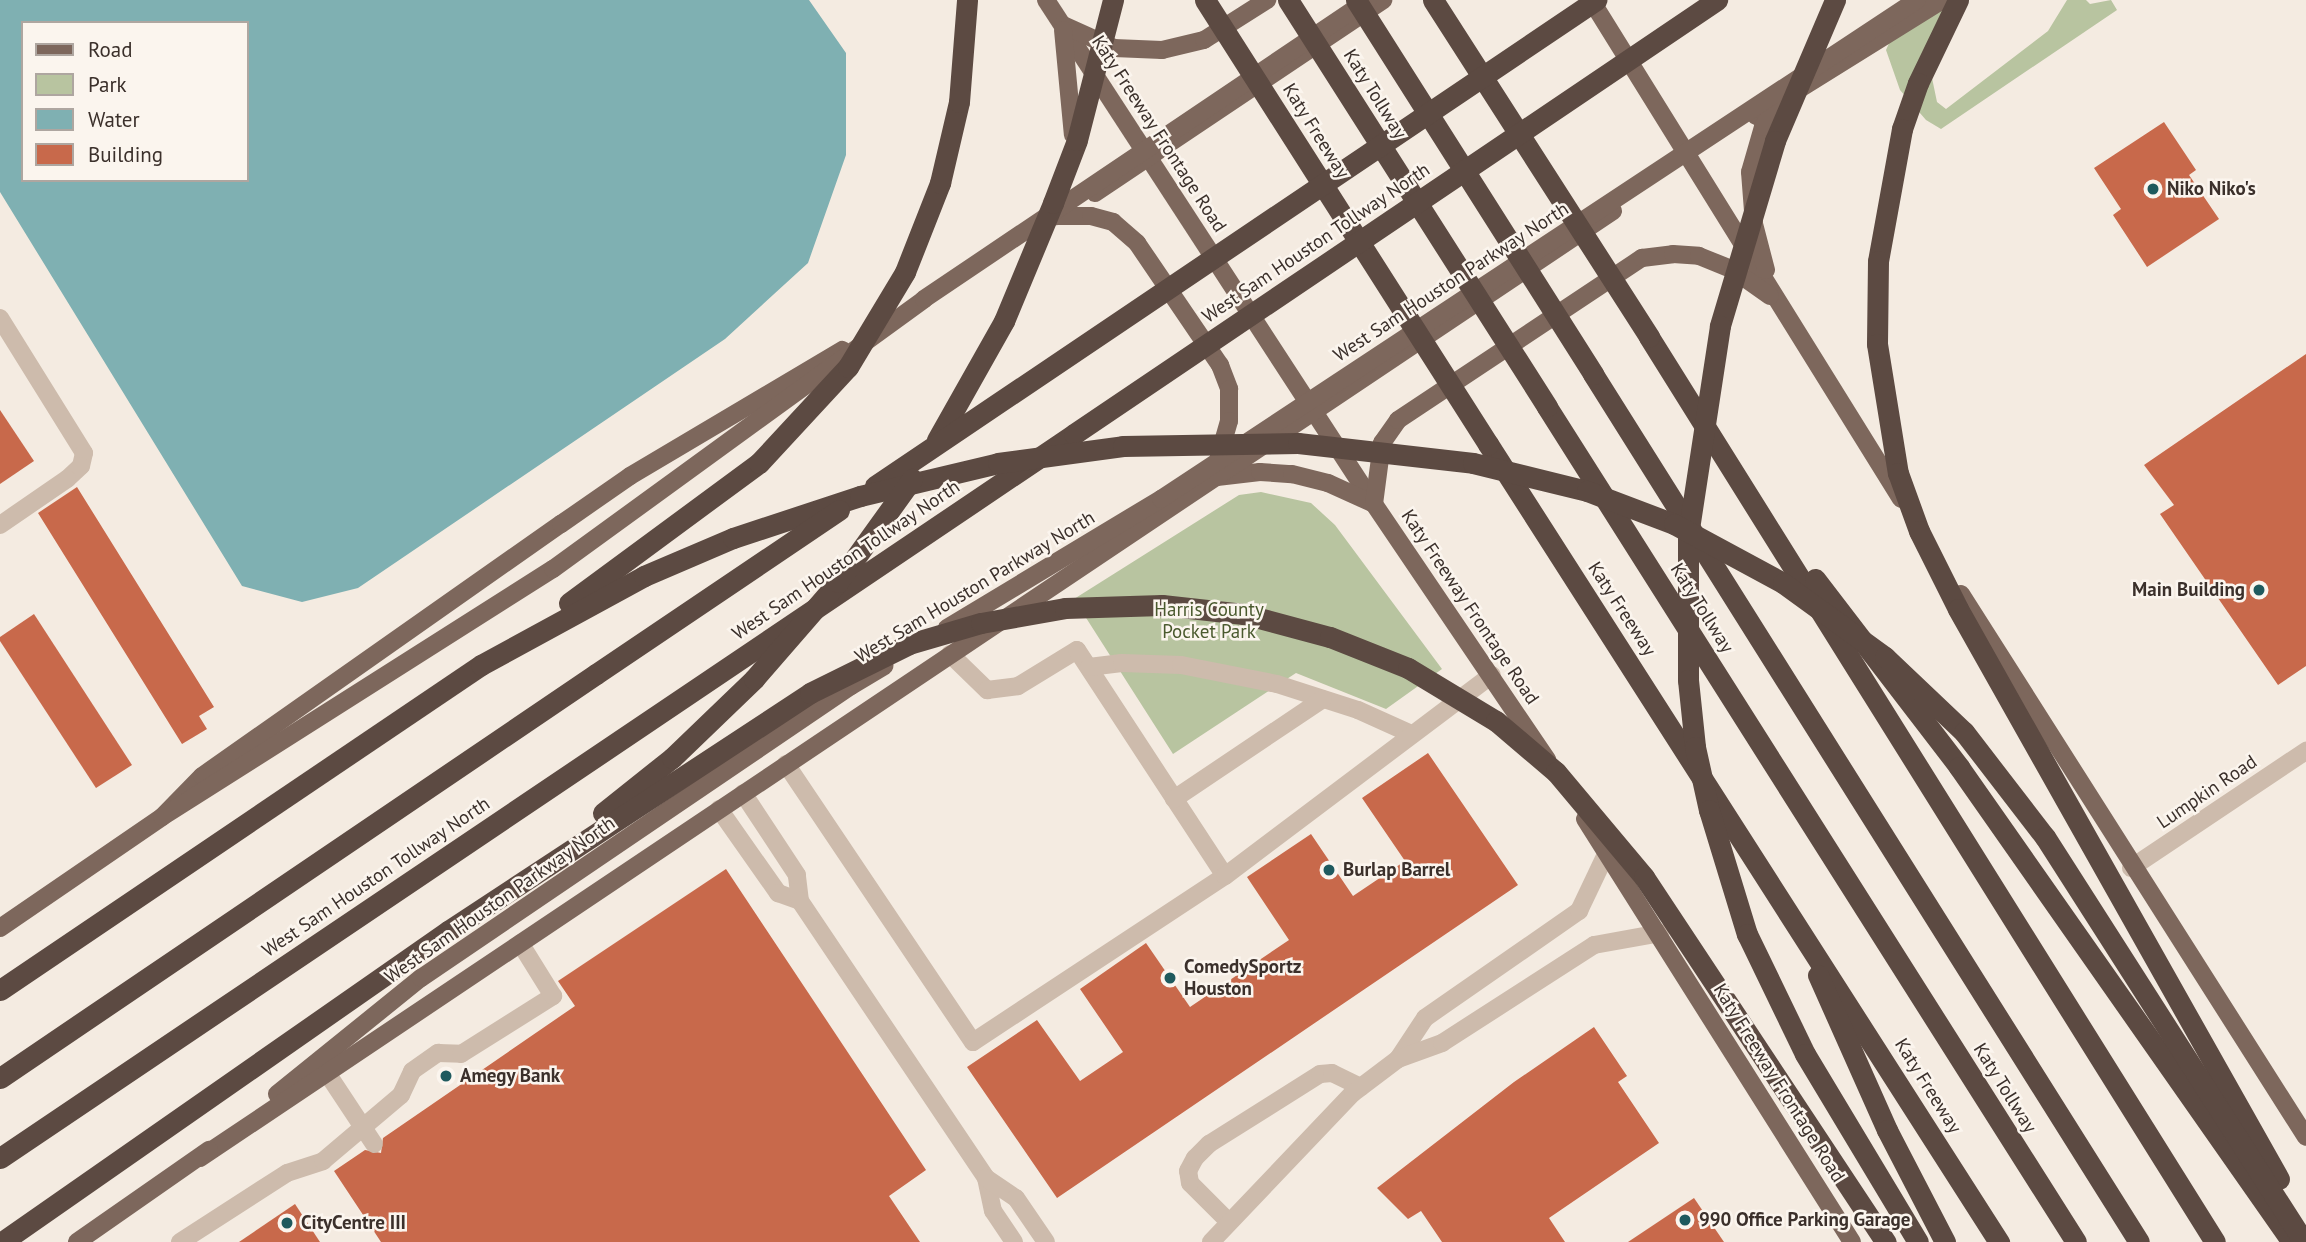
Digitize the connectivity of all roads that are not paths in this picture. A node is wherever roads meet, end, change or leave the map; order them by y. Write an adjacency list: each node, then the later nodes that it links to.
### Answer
1 (967, 0): 30 (highway, bridge)
2 (1046, 0): 17 (main road, Katy Freeway Frontage Road)
3 (1113, 0): 47 (highway, bridge)
4 (1205, 0): 45 (highway, Katy Freeway, bridge)
5 (1267, 0): 17 (main road)
6 (1288, 0): 73 (highway, Katy Tollway, bridge)
7 (1356, 0): 74 (highway, Katy Tollway, bridge)
8 (1368, 0): 40 (main road, bridge)
9 (1383, 0): 19 (main road)
10 (1433, 0): 25 (highway, bridge)
11 (1593, 0): 20 (main road); 53 (highway, bridge)
12 (1717, 0): 57 (highway, West Sam Houston Tollway North, bridge)
13 (1835, 0): 70 (highway, bridge)
14 (1917, 0): 58 (main road, West Sam Houston Parkway North, bridge)
15 (1942, 0): 18 (main road)
16 (1958, 0): 61 (highway, bridge)
17 (1062, 25): 19 (main road, Katy Freeway Frontage Road); 21 (main road)
18 (1778, 103): 20 (main road); 22 (main road)
19 (1150, 160): 21 (main road); 24 (main road, Katy Freeway Frontage Road)
20 (1690, 160): 22 (main road); 24 (main road)
21 (1056, 216): 26 (main road); 40 (main road)
22 (1784, 311): 27 (main road); 42 (main road)
23 (0, 318): 28 (street)
24 (1313, 411): 26 (main road); 27 (main road, Katy Freeway Frontage Road)
25 (1734, 473): 75 (highway); 76 (highway)
26 (1214, 478): 27 (main road); 29 (main road)
27 (1374, 504): 32 (main road, Katy Freeway Frontage Road)
28 (0, 525)
29 (950, 654): 31 (street); 36 (main road)
30 (481, 665): 50 (highway); 77 (highway, bridge)
31 (1089, 667): 33 (street); 38 (street)
32 (1492, 675): 34 (street); 41 (main road, Katy Freeway Frontage Road)
33 (1323, 699): 34 (street); 38 (street)
34 (1409, 733): 43 (street)
35 (2306, 751): 42 (street, Lumpkin Road)
36 (786, 764): 37 (main road); 43 (street)
37 (743, 793): 39 (main road); 44 (street)
38 (1174, 799): 43 (street)
39 (719, 809): 44 (street); 49 (main road)
40 (162, 817): 46 (main road)
41 (1607, 852): 48 (main road, Katy Freeway Frontage Road); 51 (street)
42 (2131, 868): 56 (main road)
43 (1225, 876)
44 (800, 901): 59 (street)
45 (1787, 906): 71 (highway); 72 (highway, Katy Freeway)
46 (0, 928)
47 (448, 932): 62 (highway); 69 (highway, bridge)
48 (1660, 933): 51 (street); 68 (main road, Katy Freeway Frontage Road)
49 (520, 943): 52 (main road); 55 (street)
50 (0, 990)
51 (1398, 1059): 54 (street)
52 (327, 1073): 55 (street); 58 (main road)
53 (0, 1078)
54 (1361, 1087): 60 (street); 60 (street)
55 (369, 1137): 64 (street)
56 (2306, 1137)
57 (0, 1158)
58 (200, 1158): 63 (main road, West Sam Houston Parkway North)
59 (986, 1178): 65 (street); 66 (street)
60 (1229, 1222): 67 (street)
61 (2306, 1226)
62 (2, 1242)
63 (77, 1242)
64 (180, 1242)
65 (1014, 1242)
66 (1046, 1242)
67 (1211, 1242)
68 (1852, 1242)
69 (1886, 1242)
70 (1918, 1242)
71 (1945, 1242)
72 (1999, 1242)
73 (2076, 1242)
74 (2139, 1242)
75 (2215, 1242)
76 (2292, 1242)
77 (2304, 1242)

